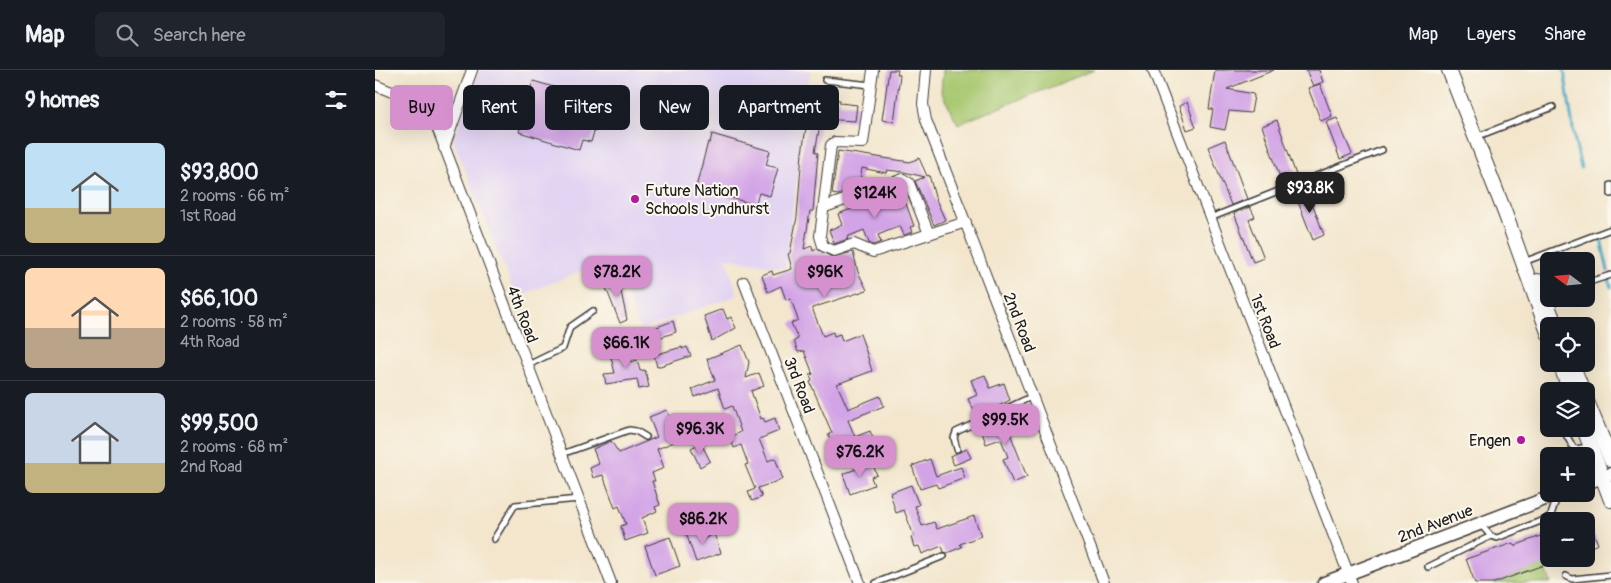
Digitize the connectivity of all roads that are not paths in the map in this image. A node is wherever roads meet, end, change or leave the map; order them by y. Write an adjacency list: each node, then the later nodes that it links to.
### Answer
1 (472, 70): 11 (street)
2 (873, 70): 8 (street)
3 (926, 70): 18 (street, 2nd Road)
4 (1153, 70): 17 (street, 1st Road)
5 (1449, 70): 10 (main road)
6 (825, 80): 8 (lane)
7 (375, 85): 11 (street, 4th Road)
8 (871, 85): 15 (street)
9 (1553, 107): 10 (lane)
10 (1476, 138): 16 (main road)
11 (444, 148): 28 (street, 4th Road)
12 (1382, 150): 17 (lane)
13 (1611, 185): 14 (lane)
14 (1611, 194)
15 (825, 207): 20 (street); 20 (street)
16 (1505, 213): 21 (main road); 27 (main road)
17 (1209, 218): 50 (street, 1st Road)
18 (966, 222): 20 (street); 29 (street, 2nd Road)
19 (1611, 229): 21 (lane)
20 (929, 234)
21 (1529, 260): 25 (main road)
22 (1611, 275): 23 (lane)
23 (1595, 280)
24 (744, 282): 52 (street, 3rd Road)
25 (1540, 283)
26 (593, 311): 28 (lane)
27 (1542, 317)
28 (527, 365): 35 (street, 4th Road)
29 (1033, 396): 34 (lane); 54 (street, 2nd Road)
30 (1595, 421): 37 (main road)
31 (646, 437): 35 (lane)
32 (1587, 437): 33 (main road)
33 (1591, 447)
34 (957, 449)
35 (561, 454): 40 (street, 4th Road)
36 (1595, 456): 39 (main road)
37 (1611, 460)
38 (1595, 484): 39 (street)
39 (1609, 486)
40 (579, 499): 45 (lane); 51 (street, 4th Road)
41 (1540, 501): 43 (street, 2nd Avenue)
42 (1555, 502): 44 (lane)
43 (1479, 524): 44 (lane); 50 (street, 2nd Avenue)
44 (1491, 536): 47 (lane)
45 (494, 539)
46 (944, 556): 53 (lane)
47 (1428, 567)
48 (1611, 575): 49 (lane)
49 (1566, 576)
50 (1350, 578): 55 (street, 2nd Avenue)
51 (611, 583)
52 (860, 583)
53 (876, 583)
54 (1104, 583)
55 (1324, 583)

